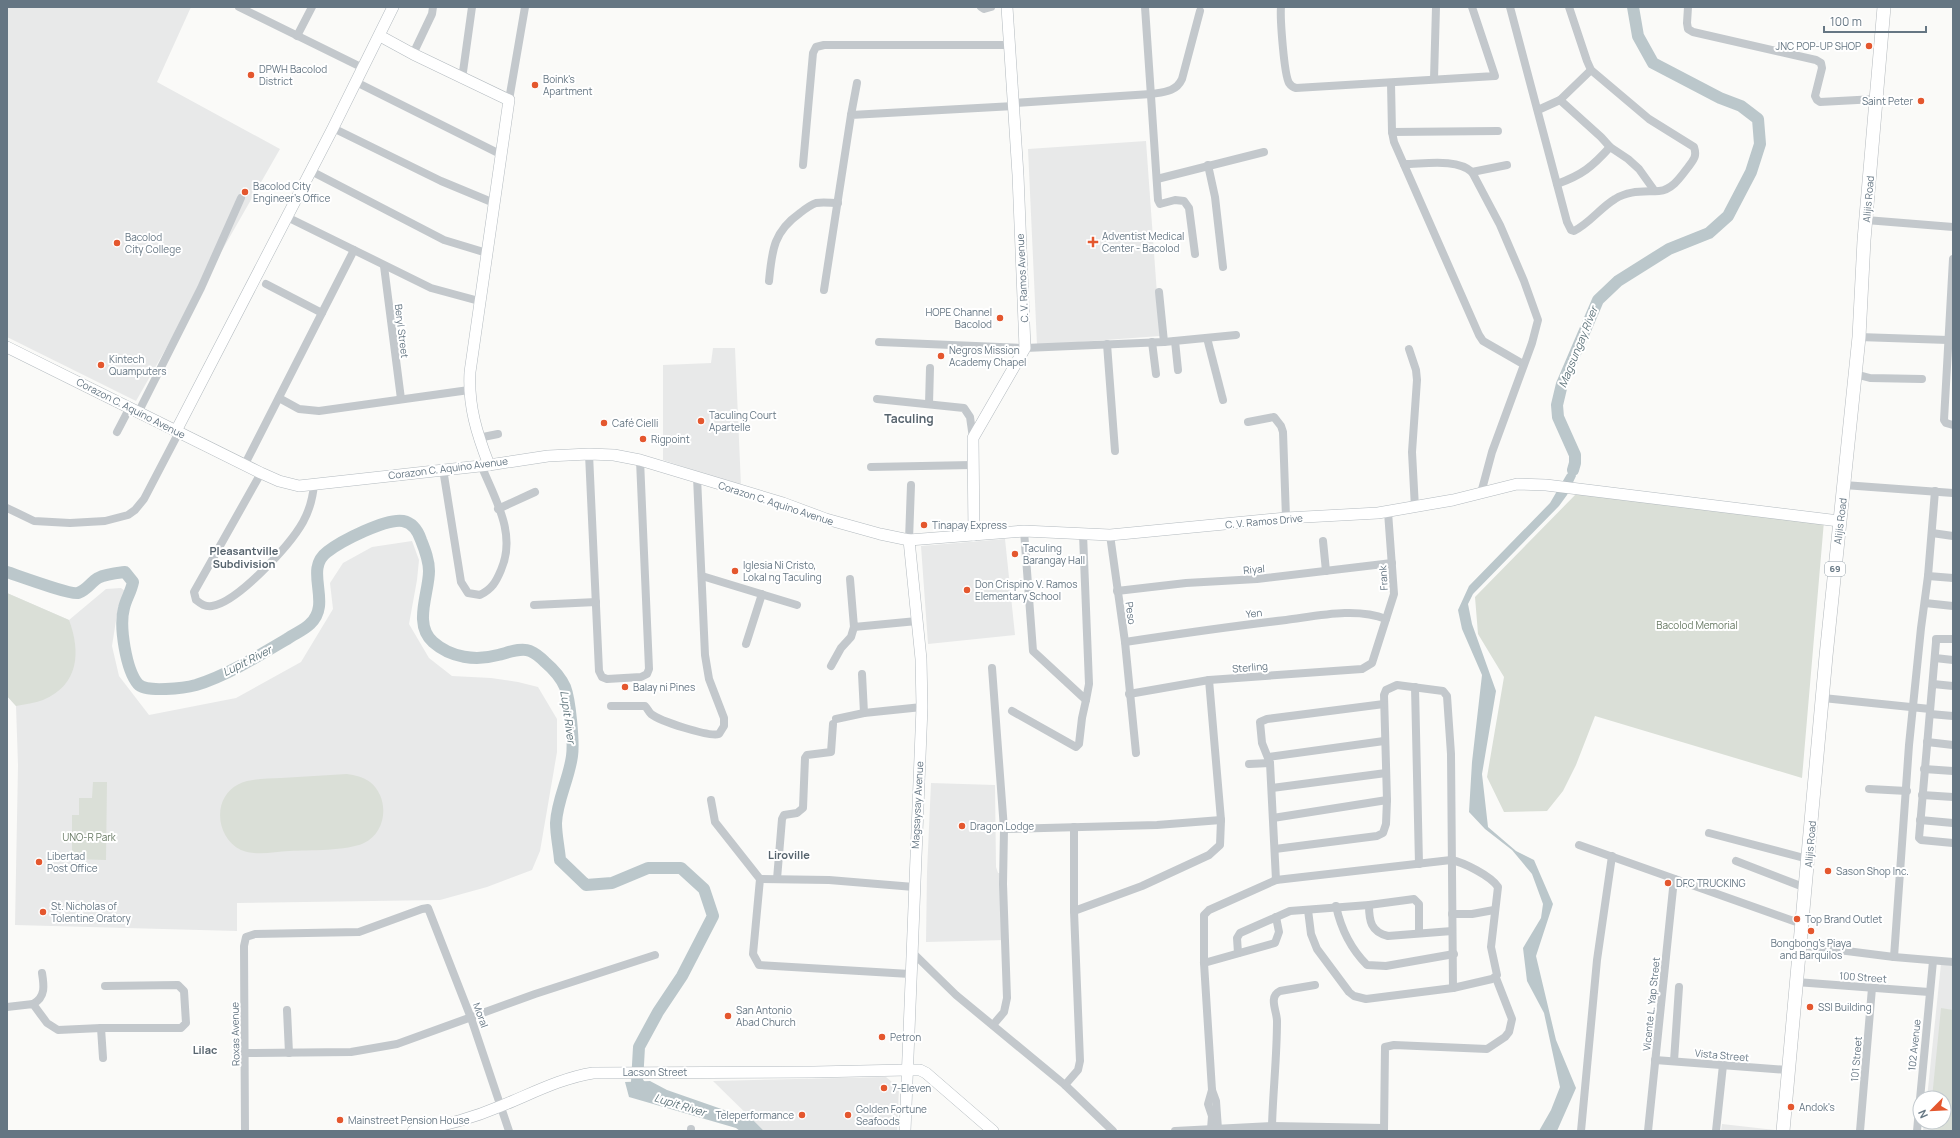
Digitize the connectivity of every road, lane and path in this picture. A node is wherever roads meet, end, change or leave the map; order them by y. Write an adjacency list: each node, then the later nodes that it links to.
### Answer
1 (239, 7): 19 (street)
2 (312, 7): 19 (street)
3 (393, 7): 20 (street)
4 (433, 7): 22 (street)
5 (472, 7): 25 (street)
6 (525, 7): 32 (street)
7 (980, 7): 8 (street)
8 (991, 7)
9 (1006, 7): 21 (street, C. V. Ramos Avenue)
10 (1145, 7): 30 (street)
11 (1281, 7): 29 (street)
12 (1436, 7): 26 (street)
13 (1472, 7): 26 (street)
14 (1510, 7): 35 (street)
15 (1569, 7): 24 (street)
16 (1688, 7): 31 (street)
17 (1884, 7): 31 (main road, Alijis Road / 69)
18 (1200, 11): 30 (street)
19 (297, 36): 23 (street)
20 (380, 36): 22 (street); 23 (street)
21 (1010, 45): 34 (street, C. V. Ramos Avenue); 43 (street)
22 (412, 54): 25 (street)
23 (362, 68): 27 (street)
24 (1592, 70): 33 (street); 51 (street)
25 (462, 78): 32 (street)
26 (1434, 79): 29 (street)
27 (356, 82): 37 (street); 42 (street)
28 (857, 83): 36 (street)
29 (1391, 83): 39 (street)
30 (1151, 94): 34 (street); 49 (street)
31 (1876, 99): 56 (main road, Alijis Road / 69)
32 (509, 100): 42 (street)
33 (1560, 100): 35 (street); 40 (street)
34 (1014, 105): 36 (street); 81 (street, C. V. Ramos Avenue)
35 (1538, 110): 50 (street)
36 (851, 115): 53 (street)
37 (333, 128): 47 (street); 54 (street)
38 (1498, 131): 39 (street)
39 (1392, 132): 44 (street)
40 (1610, 147): 50 (street); 51 (street)
41 (1264, 152): 45 (street)
42 (500, 154): 54 (street)
43 (802, 164)
44 (1404, 164): 48 (street); 83 (street)
45 (1208, 165): 49 (street); 63 (street)
46 (1508, 165): 48 (street)
47 (311, 171): 55 (street); 59 (street)
48 (1472, 172): 83 (street)
49 (1157, 178): 60 (street)
50 (1557, 184): 51 (street)
51 (1654, 190)
52 (241, 198): 95 (street)
53 (838, 202): 64 (street); 66 (street)
54 (494, 203): 59 (street)
55 (287, 216): 58 (street); 98 (street)
56 (1866, 220): 57 (street); 72 (main road, Alijis Road / 69)
57 (1953, 227)
58 (354, 250): 62 (street); 69 (street)
59 (487, 253): 68 (street)
60 (1195, 254)
61 (1953, 259): 70 (street)
62 (384, 266): 68 (street); 91 (street, Beryl Street)
63 (1223, 267)
64 (769, 281)
65 (266, 284): 69 (street)
66 (824, 290)
67 (1159, 292): 78 (street)
68 (479, 301): 89 (street)
69 (322, 313): 90 (street)
70 (1951, 319): 74 (street)
71 (1236, 335): 73 (street)
72 (1859, 337): 74 (street); 87 (main road, Alijis Road / 69)
73 (1207, 338): 75 (street); 93 (street)
74 (1948, 340): 97 (street)
75 (1175, 341): 78 (street); 85 (street)
76 (879, 342): 81 (street)
77 (1152, 342): 78 (street); 79 (street); 86 (street)
78 (1164, 342)
79 (1107, 344): 81 (street); 103 (street)
80 (7, 347): 95 (street, Corazon C. Aquino Avenue)
81 (1025, 348): 102 (street)
82 (1409, 350): 121 (street)
83 (1523, 364): 118 (street)
84 (930, 368): 94 (street)
85 (1178, 370)
86 (1156, 374)
87 (1855, 374): 88 (street); 115 (main road, Alijis Road / 69)
88 (1922, 379)
89 (469, 390): 91 (street); 101 (street)
90 (279, 398): 91 (street); 106 (street)
91 (401, 399)
92 (877, 399): 94 (street)
93 (1223, 400)
94 (929, 404): 102 (street)
95 (134, 409): 98 (street, Corazon C. Aquino Avenue); 99 (street)
96 (1248, 422): 124 (street)
97 (1953, 426)
98 (178, 431): 106 (street, Corazon C. Aquino Avenue); 120 (street)
99 (117, 432)
100 (498, 434): 101 (street)
101 (478, 438): 107 (street)
102 (973, 438): 108 (street)
103 (1116, 451)
104 (589, 454): 105 (street, Corazon C. Aquino Avenue); 107 (street, Corazon C. Aquino Avenue); 142 (street)
105 (640, 460): 112 (street, Corazon C. Aquino Avenue); 142 (street)
106 (245, 464): 111 (street, Corazon C. Aquino Avenue)
107 (485, 465): 110 (street, Corazon C. Aquino Avenue); 122 (street)
108 (972, 465): 109 (street); 129 (street)
109 (871, 467)
110 (443, 469): 113 (street, Corazon C. Aquino Avenue); 122 (street)
111 (261, 473): 113 (street, Corazon C. Aquino Avenue); 113 (street)
112 (697, 477): 132 (street, Corazon C. Aquino Avenue); 136 (street)
113 (314, 484)
114 (910, 485): 132 (street)
115 (1844, 485): 116 (street); 125 (main road, Alijis Road / 69)
116 (1935, 491): 119 (street); 127 (street)
117 (535, 492): 122 (street)
118 (1481, 493): 121 (street, C. V. Ramos Drive); 125 (street, C. V. Ramos Drive)
119 (1953, 493)
120 (7, 508)
121 (1415, 508): 123 (street, C. V. Ramos Drive)
122 (498, 509)
123 (1388, 512): 124 (street, C. V. Ramos Drive); 134 (street, Frank)
124 (1286, 518): 130 (street, C. V. Ramos Drive)
125 (1839, 521): 164 (main road, Alijis Road / 69)
126 (1024, 532): 128 (street, C. V. Ramos Drive); 129 (street, C. V. Ramos Drive); 165 (street)
127 (1932, 533): 131 (street); 137 (street)
128 (1084, 534): 130 (street, C. V. Ramos Drive); 165 (street)
129 (974, 535): 132 (street, C. V. Ramos Drive)
130 (1110, 535): 140 (street, Peso)
131 (1953, 536)
132 (909, 540): 148 (street, Magsaysay Avenue)
133 (1323, 541): 135 (street)
134 (1392, 563): 135 (street, Riyal); 147 (street, Frank)
135 (1326, 571): 140 (street, Riyal)
136 (702, 576): 141 (street); 167 (street)
137 (1928, 576): 138 (street); 143 (street)
138 (1953, 578)
139 (850, 579): 149 (street)
140 (1117, 591): 151 (street, Peso)
141 (762, 594): 145 (street); 152 (street)
142 (596, 602): 144 (street)
143 (1924, 603): 146 (street); 169 (street)
144 (534, 605)
145 (797, 605)
146 (1953, 606)
147 (1386, 619): 151 (street, Yen); 155 (street, Frank)
148 (918, 621): 149 (street); 168 (street, Magsaysay Avenue)
149 (854, 627): 156 (street)
150 (1953, 639): 153 (street)
151 (1125, 642): 163 (street, Peso)
152 (746, 644)
153 (1935, 658): 154 (street); 160 (street)
154 (1953, 660)
155 (1372, 663): 159 (street, Sterling)
156 (831, 666)
157 (992, 668): 195 (street)
158 (862, 674): 172 (street)
159 (1209, 680): 163 (street, Sterling); 191 (street)
160 (1933, 684): 161 (street); 171 (street)
161 (1953, 686)
162 (1415, 687): 166 (street); 202 (street); 204 (street)
163 (1129, 694): 177 (street, Peso)
164 (1823, 698): 169 (street); 201 (main road, Alijis Road / 69)
165 (1086, 700): 170 (street)
166 (1384, 704): 174 (street); 178 (street)
167 (611, 706)
168 (922, 707): 172 (street); 209 (street, Magsaysay Avenue)
169 (1914, 707): 171 (street); 185 (street)
170 (1012, 711)
171 (1930, 712): 173 (street); 175 (street)
172 (864, 713): 206 (street)
173 (1953, 716)
174 (1384, 741): 178 (street); 182 (street)
175 (1927, 742): 176 (street); 180 (street)
176 (1953, 745)
177 (1136, 753)
178 (1269, 760): 179 (street); 183 (street)
179 (1249, 764)
180 (1924, 768): 181 (street); 186 (street)
181 (1953, 771)
182 (1386, 773): 183 (street); 189 (street)
183 (1272, 788): 190 (street)
184 (1869, 789): 185 (street)
185 (1907, 791): 227 (street)
186 (1922, 795): 187 (street); 192 (street)
187 (1953, 797)
188 (711, 800): 205 (street)
189 (1386, 800): 190 (street); 199 (street)
190 (1273, 818): 199 (street)
191 (1221, 820): 194 (street); 216 (street)
192 (1920, 820): 193 (street); 197 (street)
193 (1953, 823)
194 (1074, 827): 195 (street); 216 (street)
195 (1004, 829): 245 (street)
196 (1709, 833): 201 (street)
197 (1953, 843)
198 (1579, 845): 200 (street)
199 (1275, 849): 208 (street)
200 (1612, 856): 207 (street); 267 (street)
201 (1808, 859): 210 (main road, Alijis Road / 69)
202 (1451, 860): 204 (street); 215 (street); 217 (street)
203 (1736, 861): 210 (street)
204 (1419, 864): 208 (street)
205 (760, 879): 206 (street); 232 (street)
206 (777, 879): 209 (street)
207 (1674, 879): 219 (street); 250 (street, Vicente L. Yap Street)
208 (1276, 880): 230 (street)
209 (914, 887): 223 (street, Magsaysay Avenue)
210 (1806, 888): 219 (main road, Alijis Road / 69)
211 (1369, 905): 212 (street); 221 (street); 221 (street)
212 (1336, 906): 214 (street); 225 (street)
213 (428, 908): 244 (street, Moral); 248 (street, Roxas Avenue)
214 (1308, 910): 218 (street); 238 (street)
215 (1494, 910): 217 (street); 233 (street)
216 (1074, 911): 255 (street)
217 (1452, 914): 220 (street)
218 (1276, 917): 224 (street); 224 (street)
219 (1802, 924): 222 (main road, Alijis Road / 69)
220 (1452, 931): 221 (street); 225 (street)
221 (1419, 932)
222 (1799, 945): 227 (street); 234 (main road, Alijis Road / 69)
223 (913, 953): 232 (street, Magsaysay Avenue); 245 (street)
224 (1238, 954): 230 (street)
225 (1454, 954): 238 (street)
226 (655, 955): 244 (street)
227 (1894, 958): 228 (street)
228 (1933, 960): 229 (street); 240 (street, 102 Avenue)
229 (1953, 962)
230 (1204, 963): 258 (street)
231 (42, 973): 241 (street)
232 (910, 974): 253 (street, Magsaysay Avenue)
233 (1496, 978): 238 (street); 259 (street)
234 (1796, 982): 239 (street, 100 Street); 254 (main road, Alijis Road / 69)
235 (1315, 985): 257 (street)
236 (105, 986): 246 (street)
237 (1679, 987): 251 (street)
238 (1453, 988)
239 (1872, 988): 240 (street, 100 Street); 271 (street, 101 Street)
240 (1929, 992): 272 (street, 102 Avenue)
241 (33, 1004): 242 (street); 246 (street)
242 (7, 1007)
243 (287, 1010): 247 (street)
244 (472, 1018): 247 (street); 256 (street, Moral)
245 (993, 1024): 255 (street)
246 (101, 1028): 249 (street)
247 (289, 1053): 248 (street)
248 (245, 1054): 260 (street, Roxas Avenue)
249 (103, 1058)
250 (1655, 1060): 251 (street, Vista Street); 268 (street, Vicente L. Yap Street)
251 (1674, 1061): 252 (street, Vista Street)
252 (1723, 1065): 254 (street, Vista Street); 269 (street)
253 (906, 1070): 256 (street, Lacson Street); 263 (street, Magsaysay Avenue); 264 (street, Lacson Street)
254 (1788, 1070): 270 (main road, Alijis Road / 69)
255 (1065, 1084): 265 (street)
256 (500, 1107): 261 (street, Lacson Street); 262 (street, Moral)
257 (1272, 1126): 258 (street); 259 (street)
258 (1214, 1129): 266 (street)
259 (1384, 1130)
260 (245, 1131)
261 (413, 1131)
262 (509, 1131)
263 (905, 1131)
264 (993, 1131)
265 (1113, 1131)
266 (1175, 1131)
267 (1580, 1131)
268 (1648, 1131)
269 (1716, 1131)
270 (1783, 1131)
271 (1860, 1131)
272 (1917, 1131)

